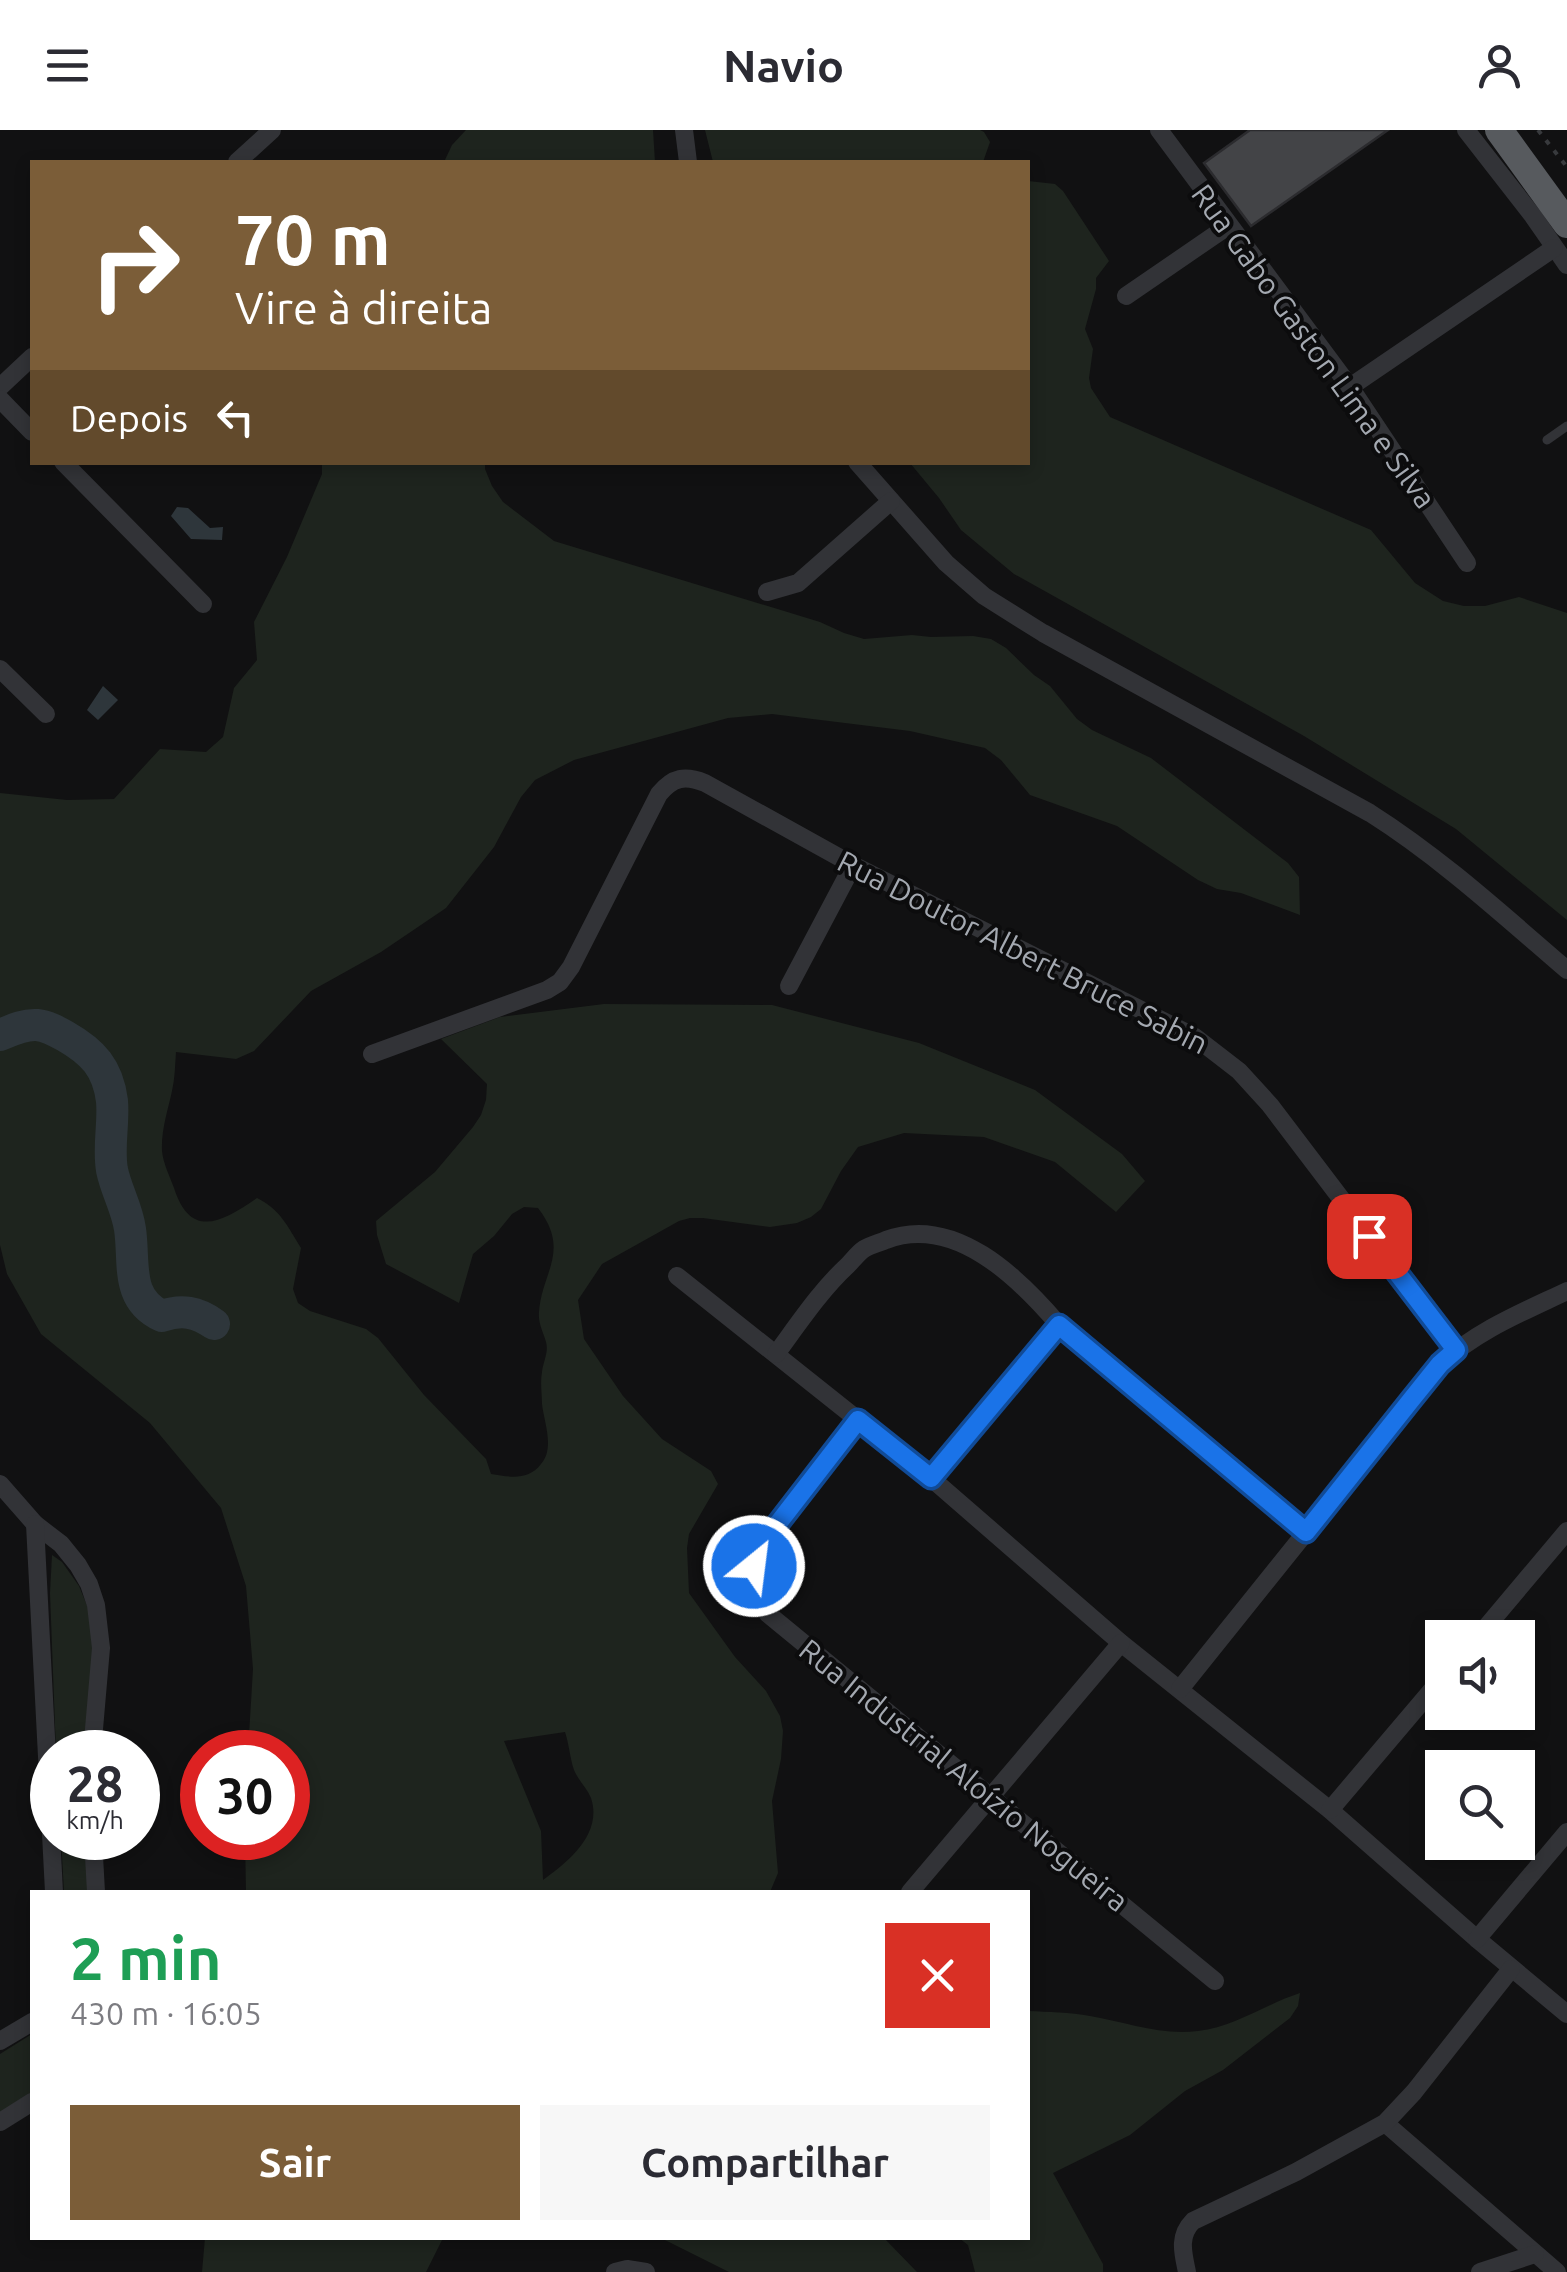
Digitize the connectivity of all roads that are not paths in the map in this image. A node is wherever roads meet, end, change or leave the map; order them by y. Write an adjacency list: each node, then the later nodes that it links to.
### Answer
1 (272, 130): 6 (street)
2 (684, 130): 7 (street)
3 (1159, 130): 8 (street, Rua Gabo Gaston Lima e Silva)
4 (1466, 130): 9 (street)
5 (1499, 130): 9 (highway)
6 (239, 160)
7 (688, 160)
8 (1228, 226): 11 (street); 14 (street, Rua Gabo Gaston Lima e Silva)
9 (1561, 236): 10 (street); 14 (street)
10 (1567, 265)
11 (1126, 296)
12 (30, 359): 13 (street)
13 (0, 387)
14 (1350, 387): 22 (street, Rua Gabo Gaston Lima e Silva)
15 (0, 399): 17 (street)
16 (1567, 426): 18 (lane)
17 (30, 430)
18 (1547, 440)
19 (66, 465): 24 (street)
20 (860, 465): 21 (street)
21 (891, 501): 23 (street); 28 (street)
22 (1467, 562)
23 (767, 592)
24 (203, 604)
25 (0, 668): 26 (street)
26 (46, 714)
27 (853, 865): 29 (street); 30 (street, Rua Doutor Albert Bruce Sabin); 34 (street, Rua Doutor Albert Bruce Sabin)
28 (1567, 970)
29 (790, 986)
30 (372, 1054)
31 (677, 1276): 35 (street)
32 (1567, 1291): 34 (street)
33 (1059, 1325): 35 (street); 37 (street); 40 (street)
34 (1456, 1350): 40 (street)
35 (776, 1354): 36 (street)
36 (858, 1420): 37 (street); 47 (street, Rua Industrial Aloízio Nogueira)
37 (931, 1478): 43 (street)
38 (0, 1484): 39 (street)
39 (35, 1524): 46 (street); 51 (street)
40 (1306, 1532): 44 (street)
41 (1567, 1532): 42 (street)
42 (1492, 1620)
43 (1121, 1643): 44 (street); 47 (street)
44 (1180, 1690): 48 (street)
45 (1425, 1698): 48 (street)
46 (93, 1730)
47 (990, 1797): 53 (street); 56 (street, Rua Industrial Aloízio Nogueira)
48 (1330, 1810): 54 (street)
49 (1567, 1832): 54 (street)
50 (95, 1860): 52 (street)
51 (54, 1890)
52 (96, 1890)
53 (912, 1890)
54 (1476, 1939): 55 (street)
55 (1512, 1968): 57 (street); 62 (street)
56 (1215, 1980)
57 (1567, 2014)
58 (30, 2023): 59 (street)
59 (0, 2041)
60 (30, 2103): 61 (street)
61 (0, 2122)
62 (1385, 2123): 63 (street); 66 (street)
63 (1535, 2254): 67 (street); 68 (street)
64 (614, 2272): 65 (street)
65 (646, 2272)
66 (1187, 2272)
67 (1480, 2272)
68 (1558, 2272)

